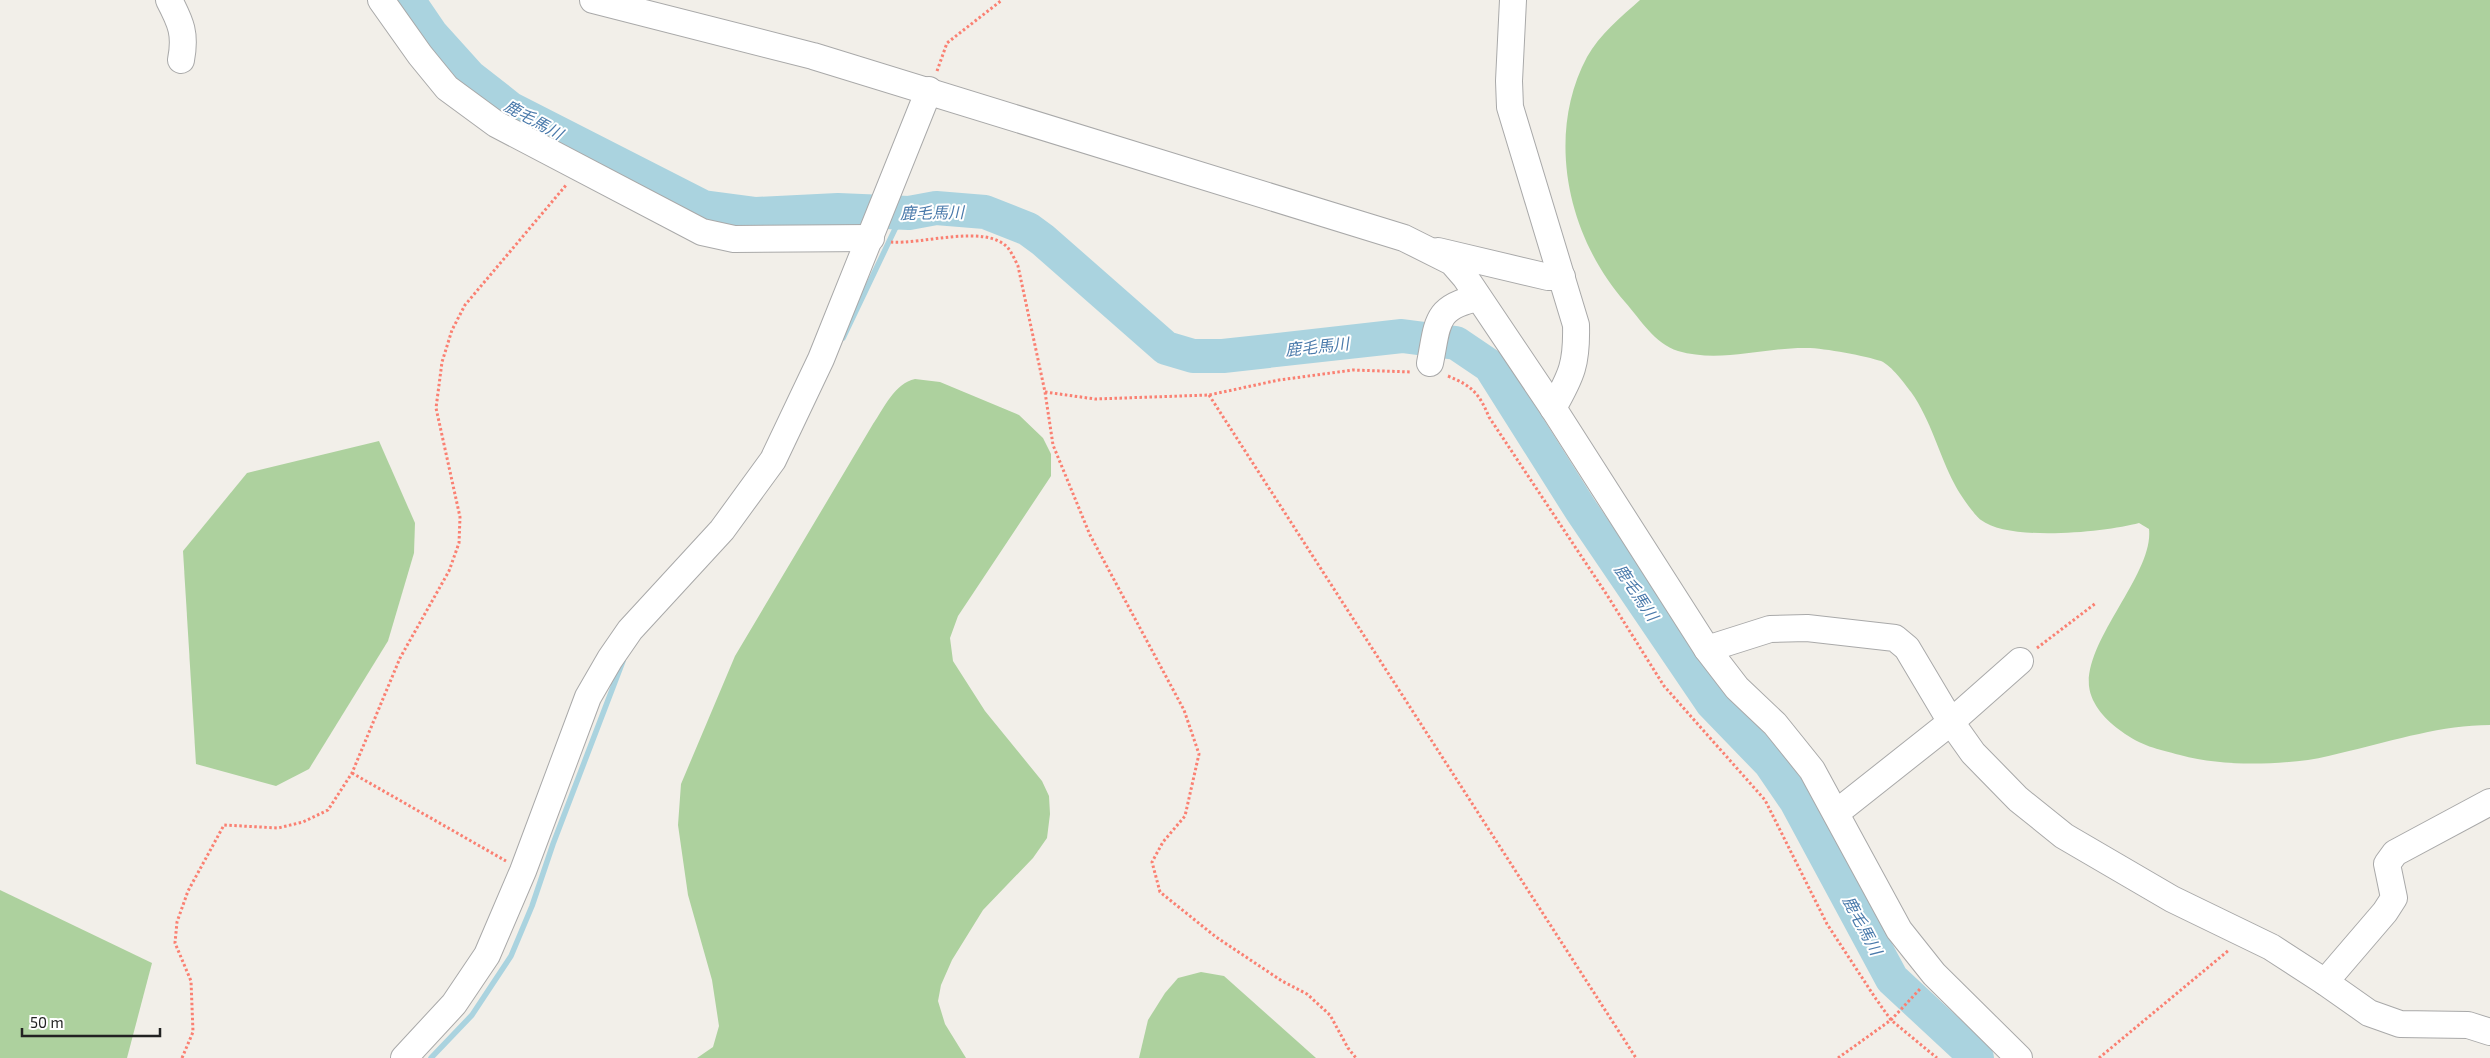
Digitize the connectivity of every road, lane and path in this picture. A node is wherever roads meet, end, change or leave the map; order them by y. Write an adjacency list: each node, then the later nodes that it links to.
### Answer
1 (169, 0): 6 (street)
2 (381, 0): 8 (street)
3 (593, 0): 7 (street)
4 (1002, 0): 7 (path)
5 (1513, 0): 11 (street)
6 (181, 60)
7 (929, 90): 9 (street); 10 (street)
8 (581, 168): 9 (street); 21 (path)
9 (877, 236): 14 (path); 24 (street)
10 (1430, 249): 11 (street); 12 (street)
11 (1562, 277): 16 (street)
12 (1478, 298): 13 (street); 16 (street)
13 (1429, 368): 15 (path); 28 (path)
14 (1045, 392): 15 (path); 32 (path)
15 (1209, 395): 33 (path)
16 (1553, 408): 18 (street)
17 (2096, 603): 19 (path)
18 (1707, 649): 20 (street); 23 (street)
19 (2020, 661): 20 (street)
20 (1951, 722): 23 (street); 25 (street)
21 (352, 774): 24 (path); 30 (path)
22 (2490, 802): 26 (street)
23 (1836, 813): 36 (street)
24 (523, 870): 31 (street)
25 (2246, 935): 26 (street); 37 (path)
26 (2325, 982): 29 (street)
27 (1922, 987): 28 (path)
28 (1891, 1020): 34 (path); 35 (path)
29 (2490, 1032)
30 (182, 1058)
31 (404, 1058)
32 (1356, 1058)
33 (1636, 1058)
34 (1838, 1058)
35 (1937, 1058)
36 (2019, 1058)
37 (2099, 1058)

